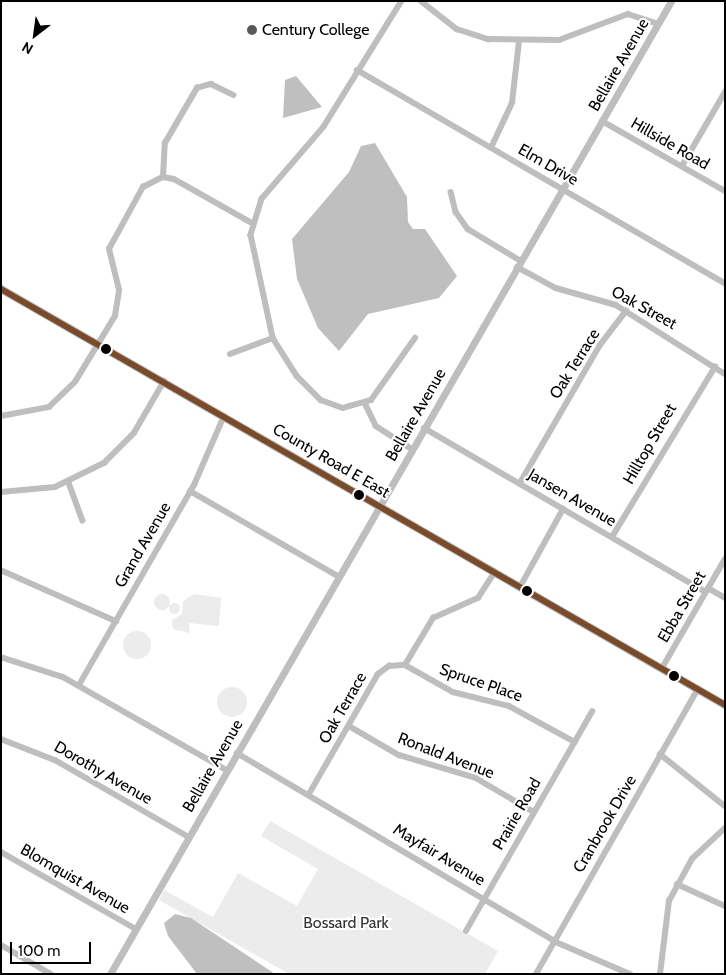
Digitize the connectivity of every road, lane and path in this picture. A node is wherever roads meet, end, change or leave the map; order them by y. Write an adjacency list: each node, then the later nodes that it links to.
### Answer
1 (402, 1): 6 (street)
2 (421, 1): 5 (street)
3 (671, 1): 4 (street, Bellaire Avenue)
4 (658, 24): 5 (street); 9 (street, Bellaire Avenue)
5 (519, 42): 10 (street)
6 (358, 70): 10 (street, Elm Drive); 16 (street)
7 (725, 92): 11 (street)
8 (234, 95): 12 (street)
9 (602, 121): 11 (street, Hillside Road); 13 (street, Bellaire Avenue)
10 (491, 148): 13 (street, Elm Drive)
11 (682, 166): 14 (street, Hillside Road)
12 (163, 177): 16 (street); 23 (street)
13 (562, 190): 17 (street, Bellaire Avenue); 18 (street, Elm Drive)
14 (725, 191)
15 (451, 192): 17 (street, Oak Street)
16 (252, 224): 21 (street)
17 (519, 264): 20 (street, Oak Street); 31 (street, Bellaire Avenue)
18 (725, 283)
19 (1, 289): 23 (main road, County Road E East)
20 (626, 311): 25 (street, Oak Street); 34 (street, Oak Terrace)
21 (274, 338): 24 (street); 28 (street)
22 (415, 338): 28 (street)
23 (97, 344): 27 (main road, County Road E East); 29 (street)
24 (230, 354)
25 (715, 367): 26 (street, Oak Street); 40 (street, Hilltop Street)
26 (725, 374)
27 (164, 382): 30 (main road, County Road E East); 33 (street)
28 (365, 403): 32 (street)
29 (1, 416)
30 (224, 416): 35 (street, Grand Avenue); 37 (main road, County Road E East)
31 (424, 428): 32 (street, Bellaire Avenue); 34 (street, Jansen Avenue)
32 (412, 449): 37 (street, Bellaire Avenue)
33 (69, 483): 36 (street); 39 (street)
34 (520, 483): 38 (street, Jansen Avenue)
35 (190, 491): 44 (street); 48 (street, Grand Avenue)
36 (1, 492)
37 (380, 504): 43 (main road, County Road E East); 44 (street, Bellaire Avenue)
38 (564, 509): 40 (street, Jansen Avenue); 45 (street)
39 (83, 521)
40 (612, 537): 46 (street, Jansen Avenue)
41 (725, 559): 46 (street, Ebba Street)
42 (2, 571): 48 (street)
43 (495, 572): 45 (main road, County Road E East); 50 (street)
44 (338, 576): 59 (street, Bellaire Avenue)
45 (520, 587): 51 (main road, County Road E East)
46 (707, 590): 47 (street, Jansen Avenue); 51 (street, Ebba Street)
47 (725, 598)
48 (116, 621): 52 (street, Grand Avenue)
49 (1, 657): 52 (street)
50 (405, 665): 56 (street, Oak Terrace); 58 (street, Spruce Place)
51 (662, 668): 53 (main road, County Road E East)
52 (79, 685): 61 (street)
53 (698, 689): 54 (main road, County Road E East); 60 (street, Cranbrook Drive)
54 (725, 705)
55 (592, 712): 58 (street, Prairie Road)
56 (349, 726): 62 (street, Oak Terrace); 64 (street, Ronald Avenue)
57 (1, 739): 66 (street, Dorothy Avenue)
58 (575, 742): 64 (street, Prairie Road)
59 (237, 754): 61 (street, Bellaire Avenue); 62 (street, Mayfair Avenue)
60 (660, 754): 63 (street); 73 (street, Cranbrook Drive)
61 (227, 770): 66 (street, Bellaire Avenue)
62 (309, 794): 69 (street, Mayfair Avenue)
63 (725, 806)
64 (534, 812): 69 (street, Prairie Road)
65 (725, 828): 68 (street)
66 (189, 837): 71 (street, Bellaire Avenue)
67 (1, 852): 71 (street, Blomquist Avenue)
68 (677, 884): 70 (street); 79 (street)
69 (484, 899): 72 (street, Prairie Road); 73 (street, Mayfair Avenue)
70 (725, 906)
71 (136, 929): 76 (street, Bellaire Avenue)
72 (466, 931)
73 (556, 942): 77 (street, Cranbrook Drive); 78 (street, Mayfair Avenue)
74 (1, 945): 75 (street)
75 (51, 974)
76 (110, 974)
77 (536, 974)
78 (630, 974)
79 (660, 974)

